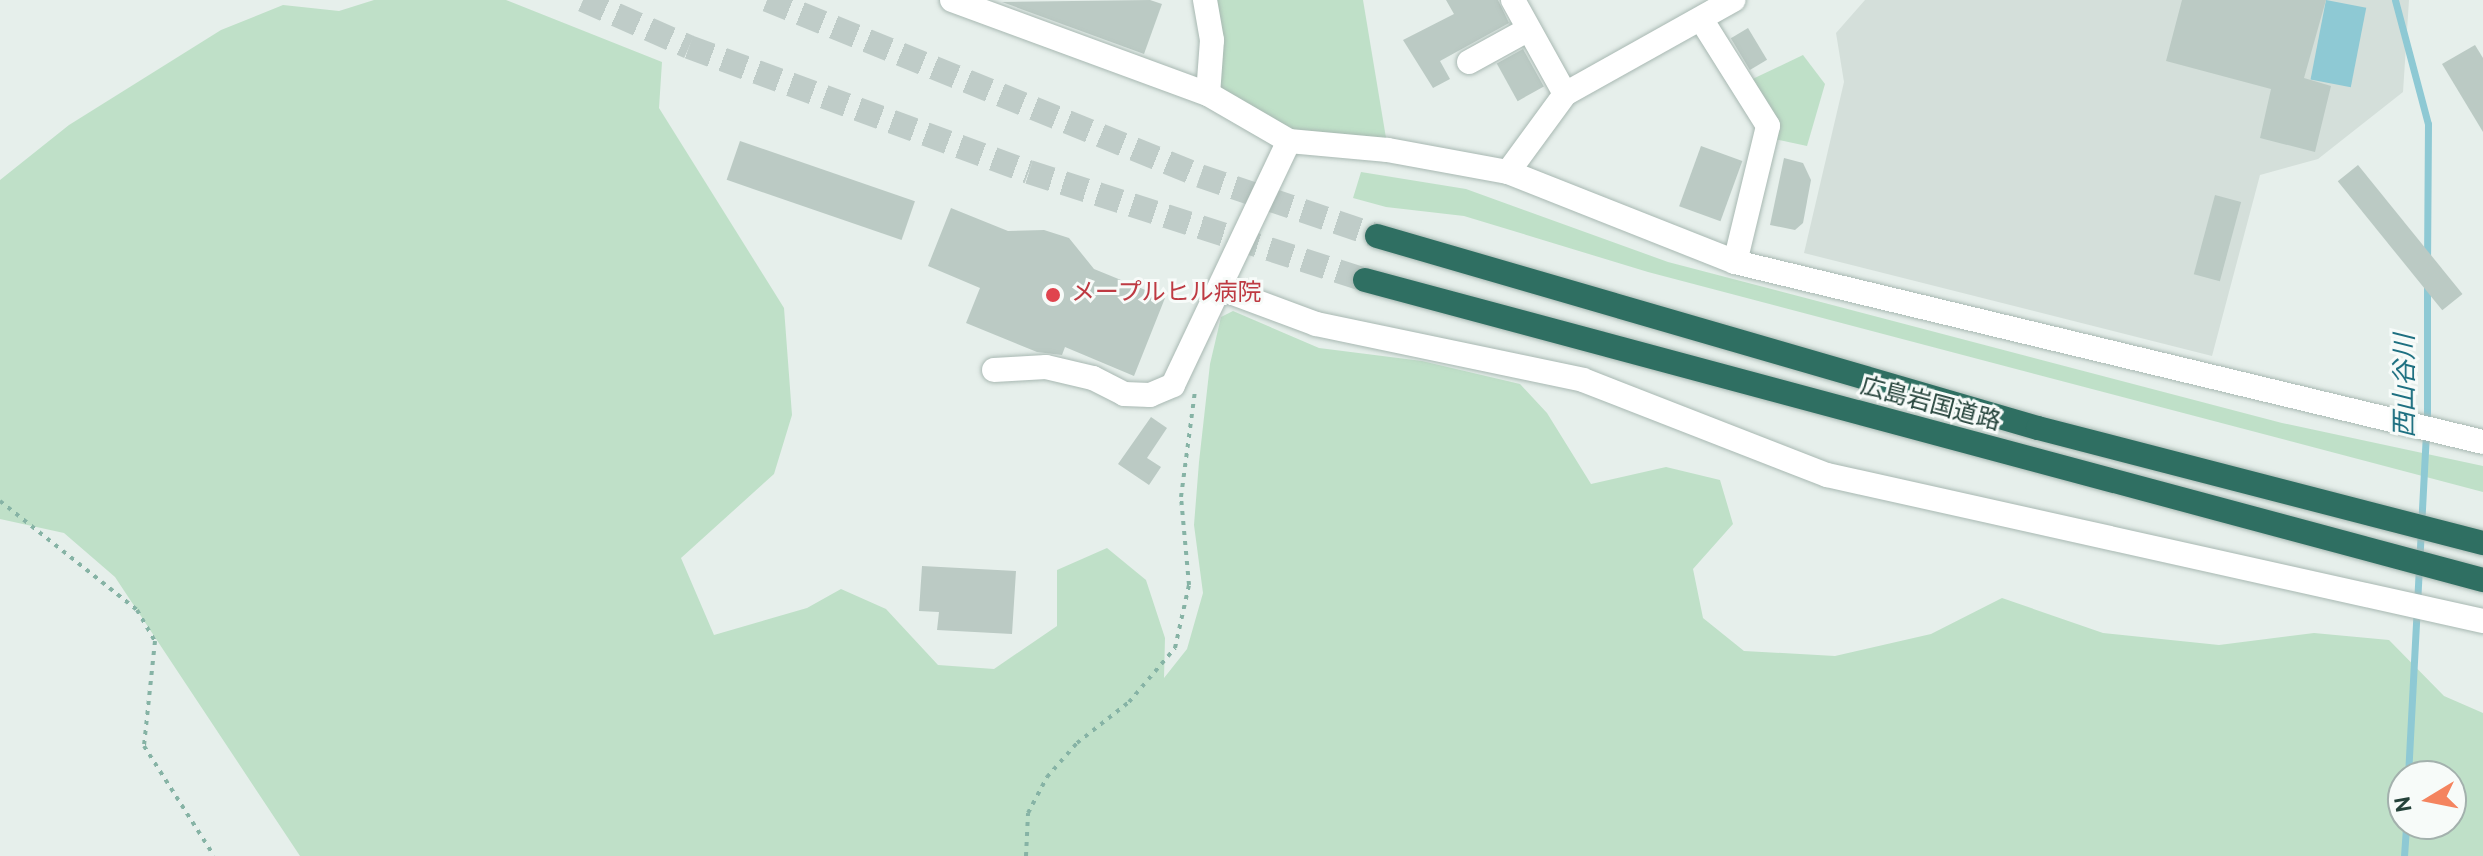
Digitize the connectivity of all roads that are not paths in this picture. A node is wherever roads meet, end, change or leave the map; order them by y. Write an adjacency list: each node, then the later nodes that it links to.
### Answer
1 (952, 0): 8 (street)
2 (1205, 0): 8 (street)
3 (1513, 0): 6 (street)
4 (1733, 0): 5 (street)
5 (1701, 19): 9 (street); 13 (street)
6 (1529, 29): 7 (street); 9 (street)
7 (1469, 62)
8 (1208, 94): 10 (street)
9 (1565, 94): 11 (street)
10 (1289, 141): 11 (street); 15 (street)
11 (1508, 172): 13 (street)
12 (1377, 236): 18 (highway, 広島岩国道路)
13 (1735, 262): 17 (street)
14 (1365, 280): 19 (highway, 広島岩国道路)
15 (1222, 289): 16 (street); 20 (street)
16 (994, 370)
17 (2483, 442)
18 (2483, 543)
19 (2483, 580)
20 (2483, 621)

